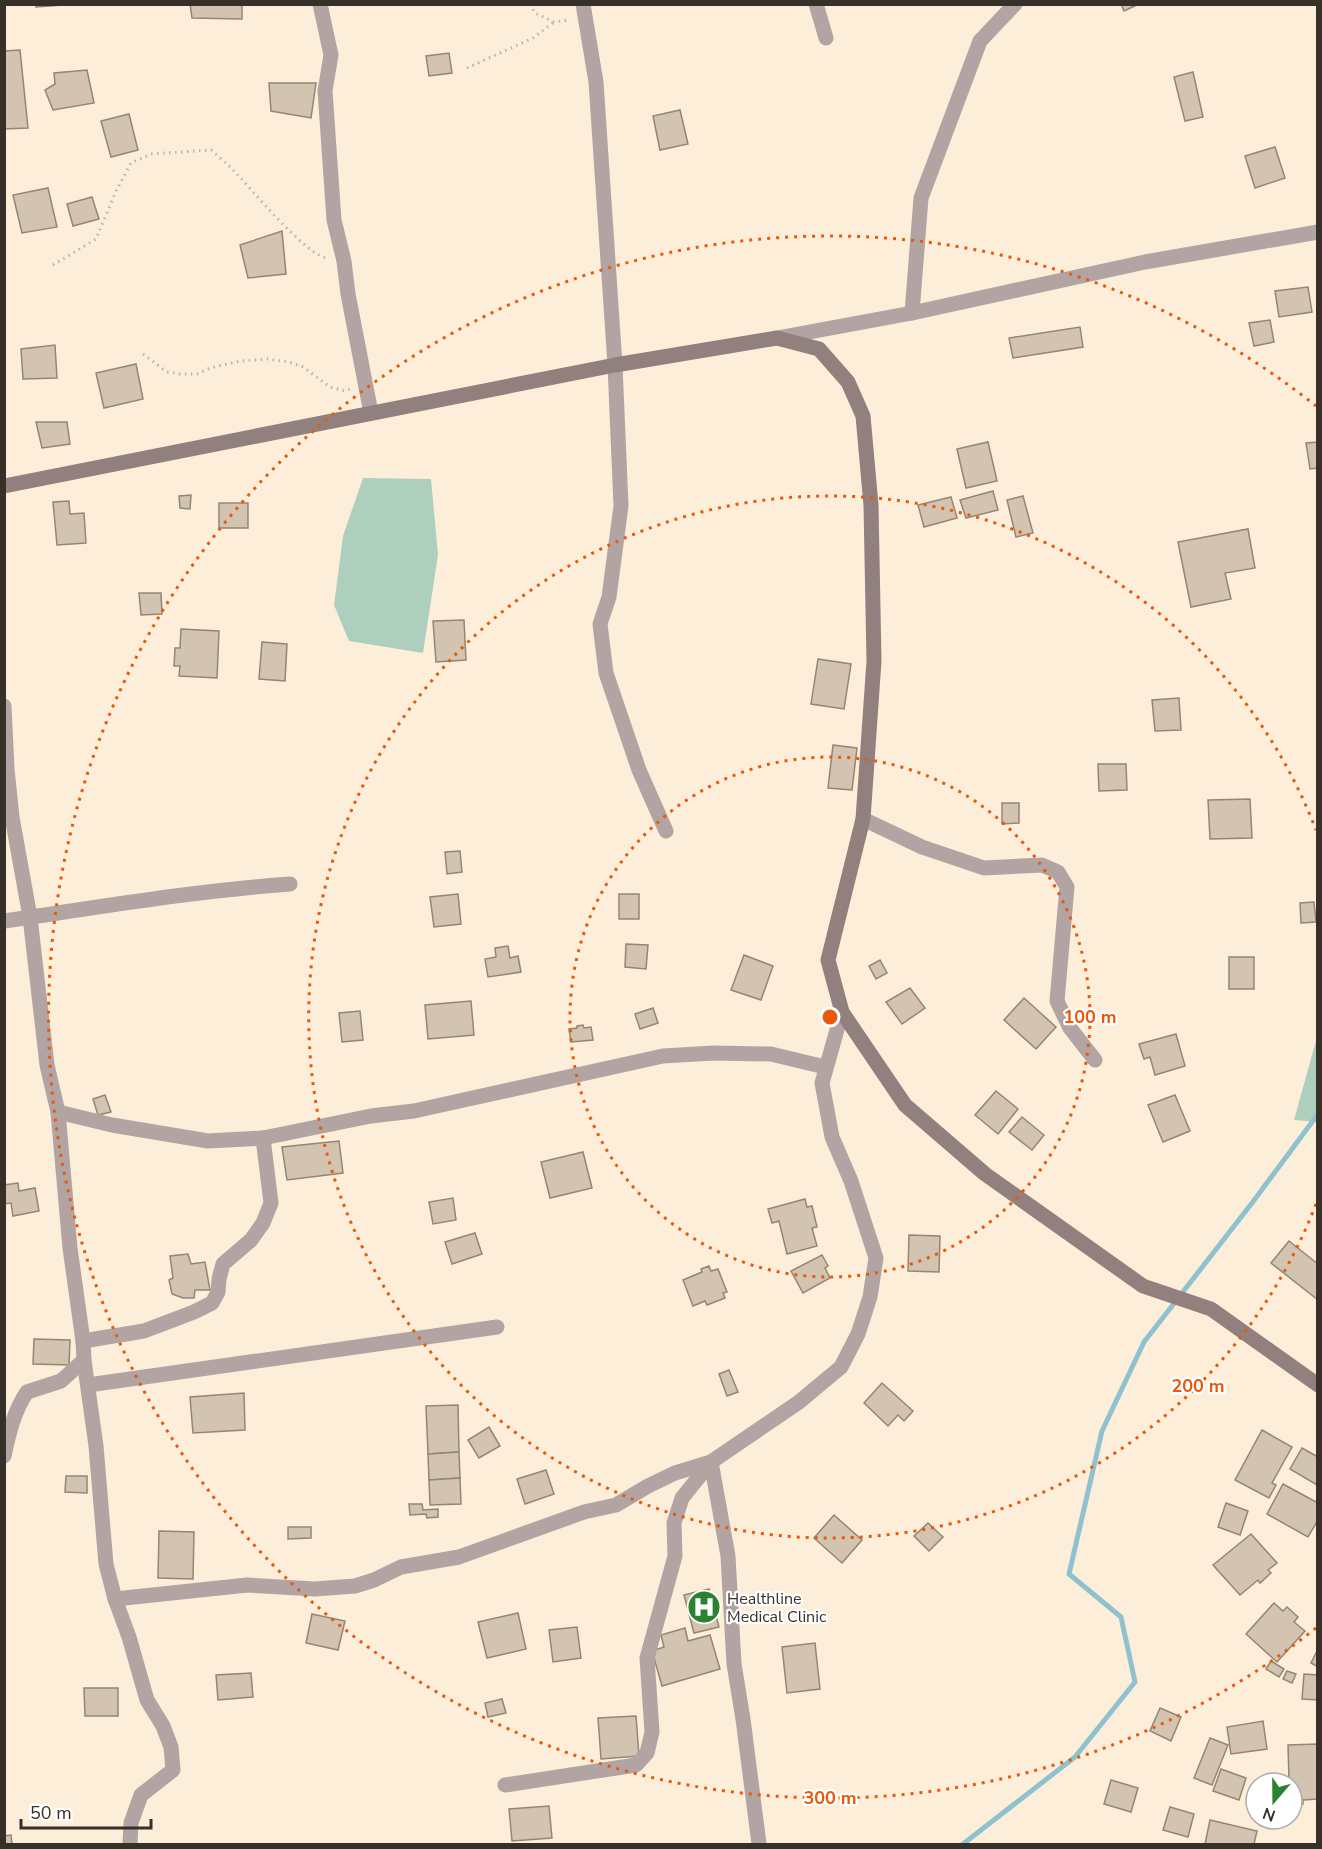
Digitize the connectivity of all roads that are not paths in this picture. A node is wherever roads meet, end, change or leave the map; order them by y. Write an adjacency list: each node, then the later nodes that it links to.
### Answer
1 (320, 4): 10 (street)
2 (816, 4): 5 (street)
3 (1015, 4): 7 (street)
4 (585, 11): 9 (street)
5 (826, 38)
6 (1317, 232): 7 (street)
7 (912, 313): 8 (street)
8 (777, 338): 9 (main road); 13 (main road)
9 (615, 366): 10 (main road); 14 (street)
10 (371, 413): 11 (main road)
11 (4, 486)
12 (4, 706): 16 (street)
13 (863, 819): 18 (main road); 19 (street)
14 (666, 831)
15 (290, 884): 16 (street)
16 (30, 917): 17 (street); 21 (street)
17 (4, 921)
18 (842, 1012): 20 (street); 27 (main road)
19 (1095, 1060)
20 (825, 1067): 22 (street); 29 (street)
21 (58, 1112): 22 (street); 24 (street)
22 (263, 1138): 24 (street)
23 (496, 1327): 26 (street)
24 (83, 1341): 25 (street)
25 (84, 1360): 26 (street); 28 (street)
26 (88, 1384): 30 (street)
27 (1317, 1385)
28 (4, 1456)
29 (711, 1462): 30 (street); 31 (street); 33 (street)
30 (115, 1599): 32 (street)
31 (505, 1785)
32 (130, 1845)
33 (759, 1845)

